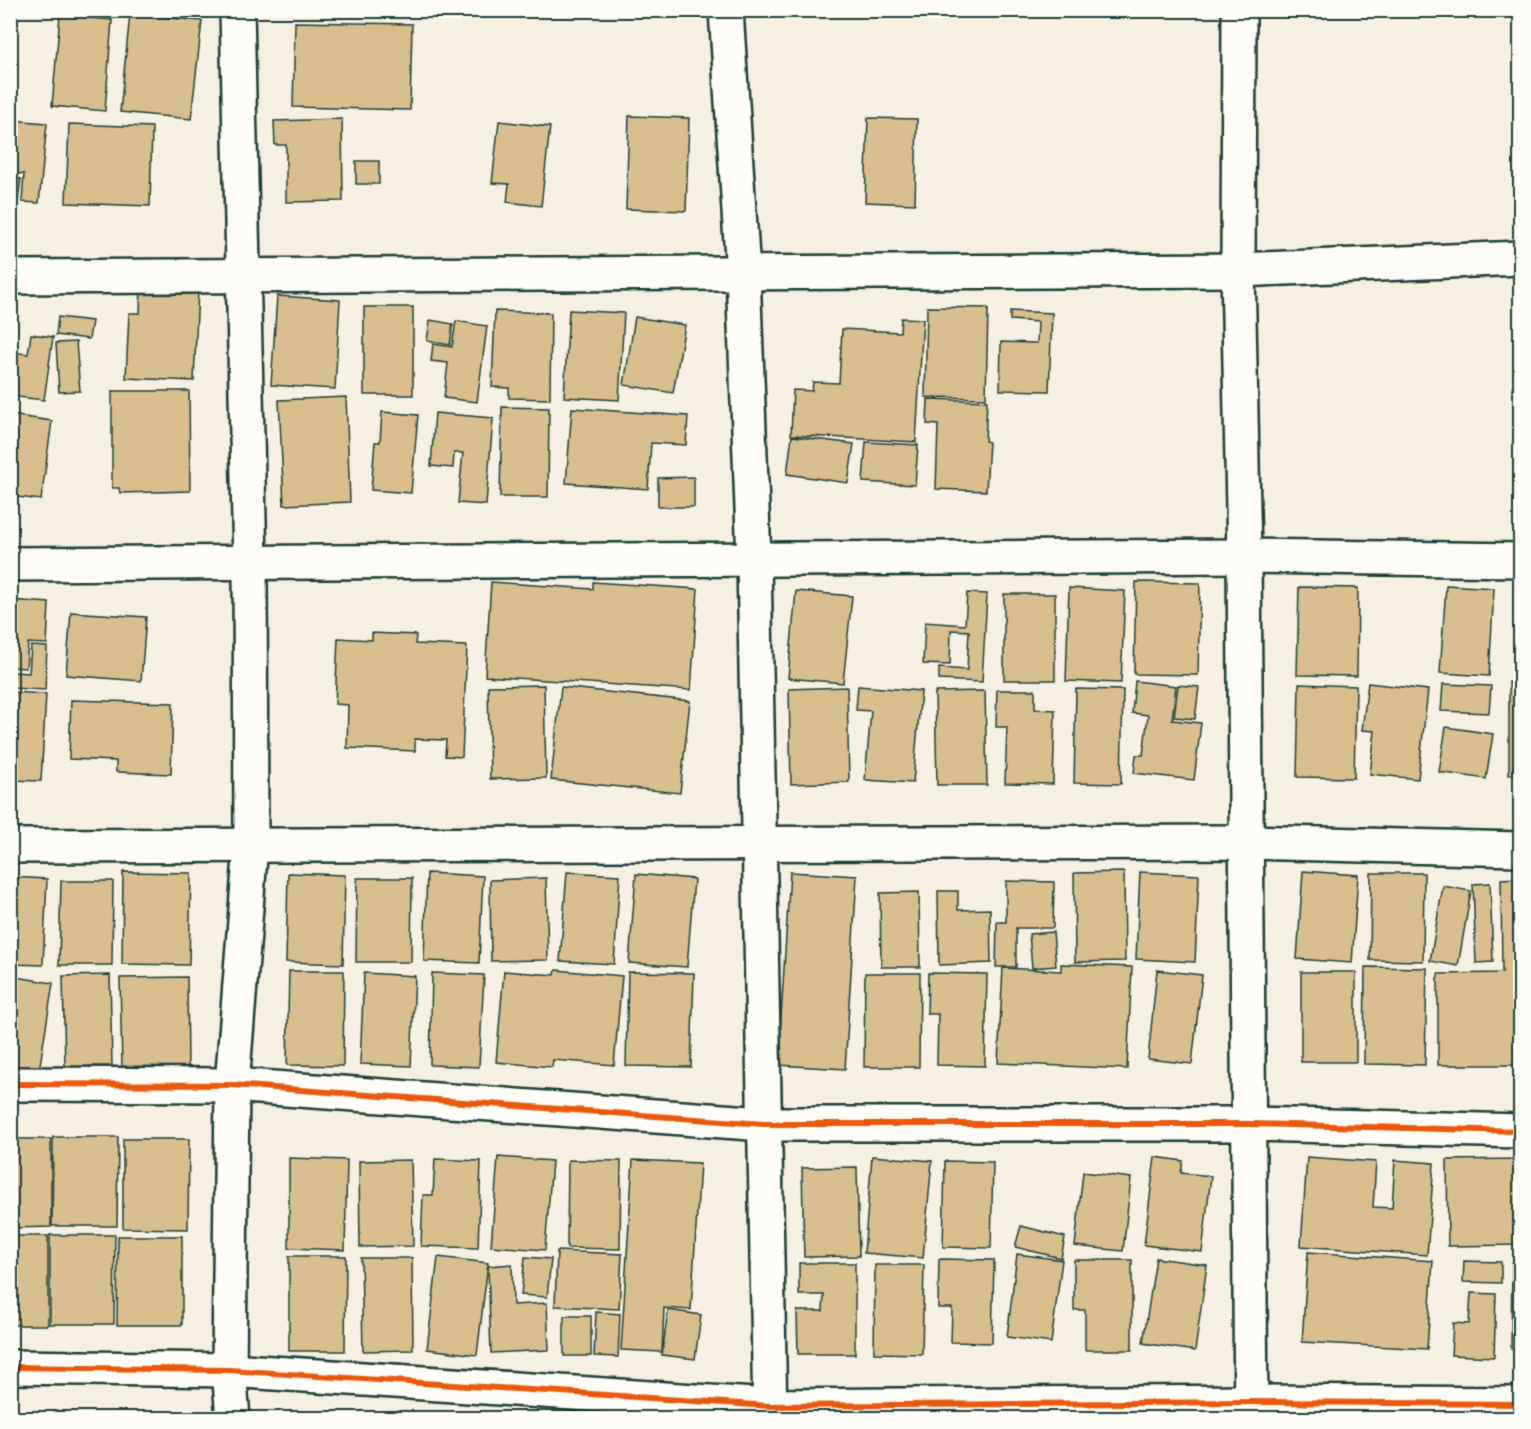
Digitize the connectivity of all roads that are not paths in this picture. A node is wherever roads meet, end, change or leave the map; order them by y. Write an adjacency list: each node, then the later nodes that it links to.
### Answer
1 (237, 10): 7 (street)
2 (726, 10): 6 (street)
3 (1239, 10): 5 (street)
4 (1521, 258): 5 (street)
5 (1238, 270): 6 (street); 9 (street)
6 (743, 273): 7 (street); 10 (street)
7 (245, 276): 8 (street); 12 (street)
8 (10, 277)
9 (1244, 556): 10 (street); 11 (street); 14 (street)
10 (754, 560): 12 (street); 15 (street)
11 (1521, 560)
12 (250, 563): 13 (street); 16 (street)
13 (10, 564)
14 (1247, 842): 15 (street); 18 (street); 22 (street)
15 (759, 844): 16 (street); 21 (street)
16 (251, 845): 17 (street); 20 (street)
17 (10, 846)
18 (1521, 849)
19 (10, 1084): 20 (street)
20 (232, 1085): 21 (street); 25 (street)
21 (765, 1124): 22 (street); 28 (street)
22 (1249, 1124): 23 (street); 27 (street)
23 (1521, 1131)
24 (10, 1366): 25 (street)
25 (229, 1371): 28 (street); 29 (street)
26 (1521, 1404): 27 (street)
27 (1251, 1410): 28 (street)
28 (770, 1413)
29 (233, 1419)

